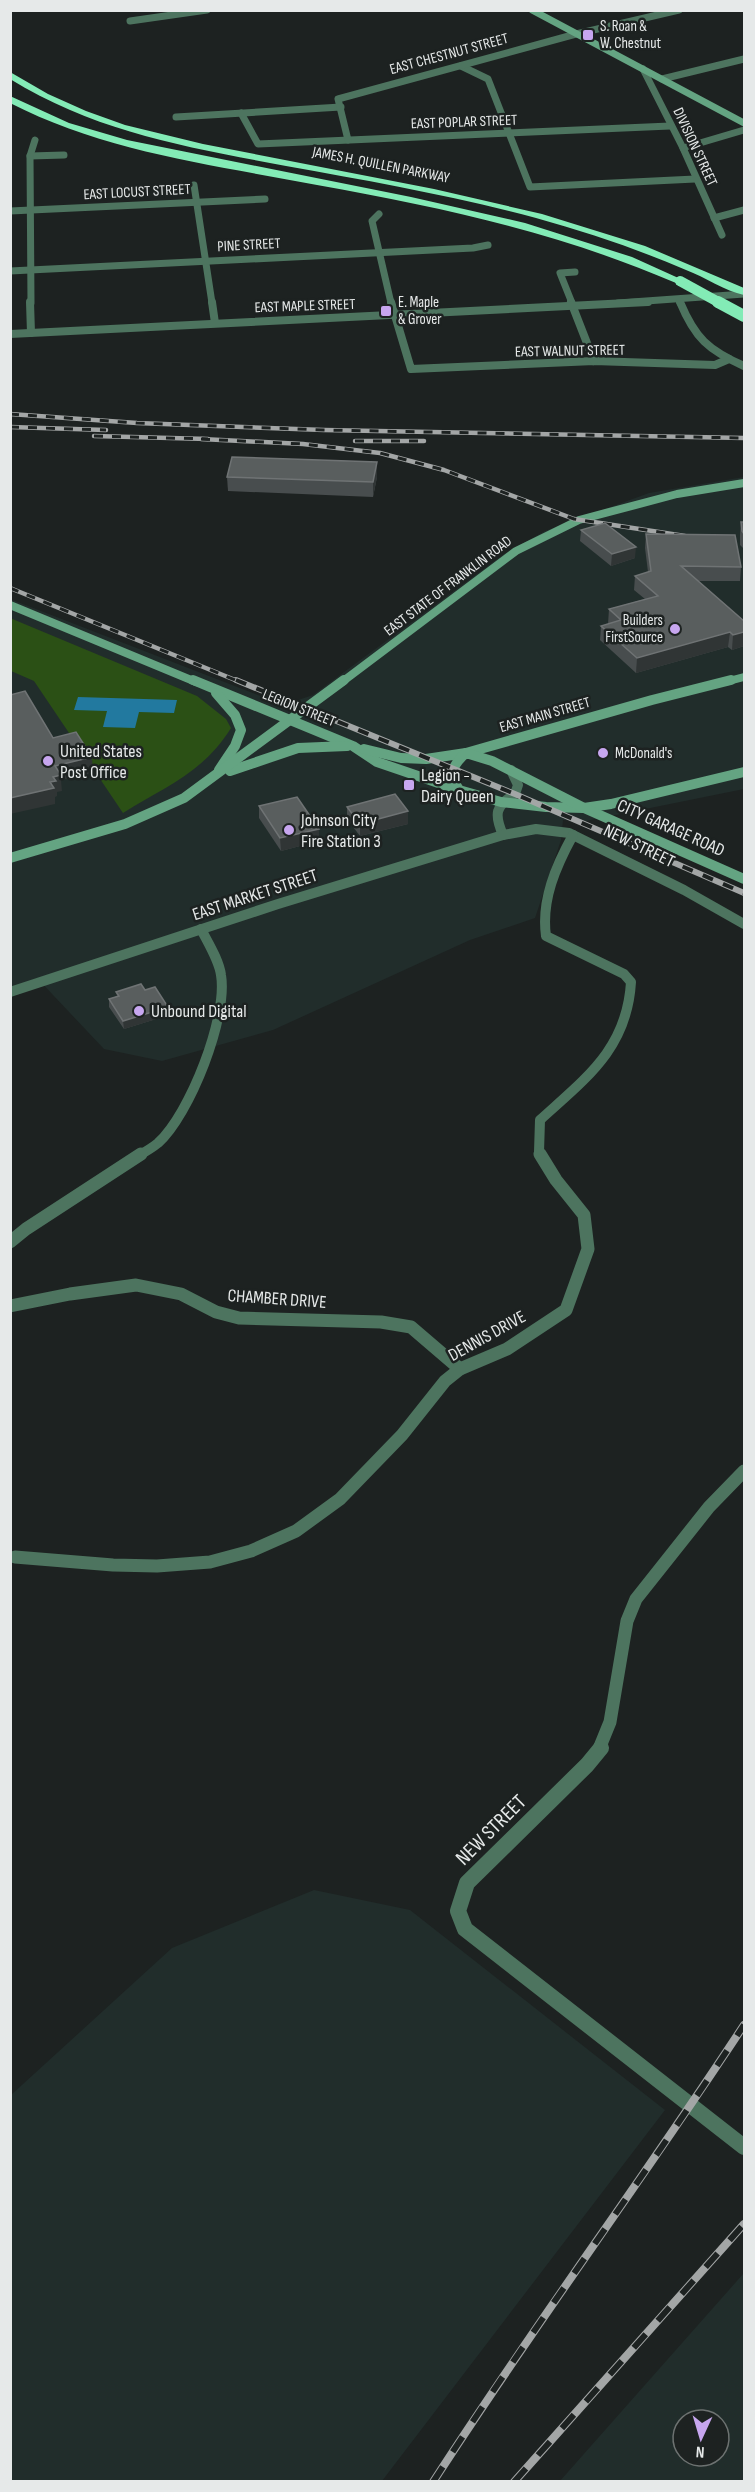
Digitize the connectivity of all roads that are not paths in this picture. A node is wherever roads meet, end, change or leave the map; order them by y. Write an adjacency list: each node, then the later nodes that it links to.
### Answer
1 (207, 10): 4 (street)
2 (532, 10): 5 (main road)
3 (679, 10): 5 (street, EAST CHESTNUT STREET)
4 (130, 21)
5 (576, 34): 7 (street, EAST CHESTNUT STREET); 8 (main road)
6 (744, 59): 10 (street)
7 (460, 66): 12 (street, EAST CHESTNUT STREET); 18 (street)
8 (643, 69): 10 (main road); 16 (street, DIVISION STREET)
9 (10, 75): 40 (highway, JAMES H. QUILLEN PARKWAY)
10 (662, 79): 15 (main road)
11 (10, 99): 44 (highway, JAMES H. QUILLEN PARKWAY, bridge)
12 (340, 107): 13 (street); 20 (street)
13 (242, 113): 14 (street); 20 (street, EAST POPLAR STREET)
14 (176, 117)
15 (744, 123)
16 (670, 126): 18 (street, EAST POPLAR STREET); 21 (street, DIVISION STREET)
17 (744, 130): 21 (street)
18 (509, 134): 20 (street, EAST POPLAR STREET); 24 (street)
19 (35, 140): 23 (street)
20 (348, 140)
21 (683, 148): 24 (street, DIVISION STREET)
22 (64, 155): 23 (street)
23 (30, 156): 28 (street)
24 (695, 179): 32 (street, DIVISION STREET)
25 (194, 185): 27 (street)
26 (265, 199): 27 (street, EAST LOCUST STREET)
27 (197, 203): 28 (street, EAST LOCUST STREET); 36 (street)
28 (29, 210): 30 (street, EAST LOCUST STREET); 37 (street)
29 (744, 210): 32 (street)
30 (10, 211)
31 (379, 214): 35 (street)
32 (714, 218): 33 (street, DIVISION STREET)
33 (722, 236)
34 (488, 245): 35 (street, PINE STREET)
35 (380, 253): 36 (street, PINE STREET); 43 (street)
36 (204, 261): 37 (street, PINE STREET); 45 (street)
37 (31, 270): 38 (street, PINE STREET); 46 (street)
38 (10, 271)
39 (575, 272): 42 (street)
40 (744, 293): 41 (street, EAST MAPLE STREET)
41 (679, 300): 42 (street, EAST MAPLE STREET); 48 (street)
42 (571, 306): 43 (street, EAST MAPLE STREET); 49 (street)
43 (394, 316): 45 (street, EAST MAPLE STREET); 49 (street, EAST WALNUT STREET)
44 (744, 316)
45 (214, 323): 46 (street, EAST MAPLE STREET)
46 (32, 333): 47 (street, EAST MAPLE STREET)
47 (10, 334)
48 (729, 360): 49 (street, EAST WALNUT STREET); 50 (street)
49 (594, 361)
50 (744, 366)
51 (744, 483): 55 (main road, EAST STATE OF FRANKLIN ROAD)
52 (10, 605): 54 (main road, LEGION STREET)
53 (744, 677): 57 (main road, EAST MAIN STREET)
54 (213, 689): 55 (main road, LEGION STREET); 60 (main road)
55 (290, 721): 56 (main road, LEGION STREET); 60 (main road)
56 (353, 746): 57 (main road, EAST MAIN STREET); 60 (main road); 61 (main road, LEGION STREET)
57 (466, 753): 58 (main road, CITY GARAGE ROAD); 61 (main road)
58 (511, 770): 62 (street); 63 (main road, CITY GARAGE ROAD)
59 (744, 772): 63 (main road)
60 (215, 776): 66 (main road)
61 (459, 790): 62 (main road, LEGION STREET)
62 (501, 802): 63 (main road, LEGION STREET); 64 (street)
63 (584, 808): 67 (main road, CITY GARAGE ROAD)
64 (506, 834): 65 (street, NEW STREET); 69 (street, EAST MARKET STREET)
65 (573, 835): 68 (street, NEW STREET); 73 (street, DENNIS DRIVE)
66 (10, 858)
67 (744, 879)
68 (744, 924)
69 (201, 929): 70 (street, EAST MARKET STREET); 71 (street)
70 (10, 992)
71 (10, 1242)
72 (10, 1306): 73 (street, CHAMBER DRIVE)
73 (460, 1369): 75 (street, DENNIS DRIVE)
74 (744, 1471): 76 (street, NEW STREET)
75 (15, 1557)
76 (744, 2147)

